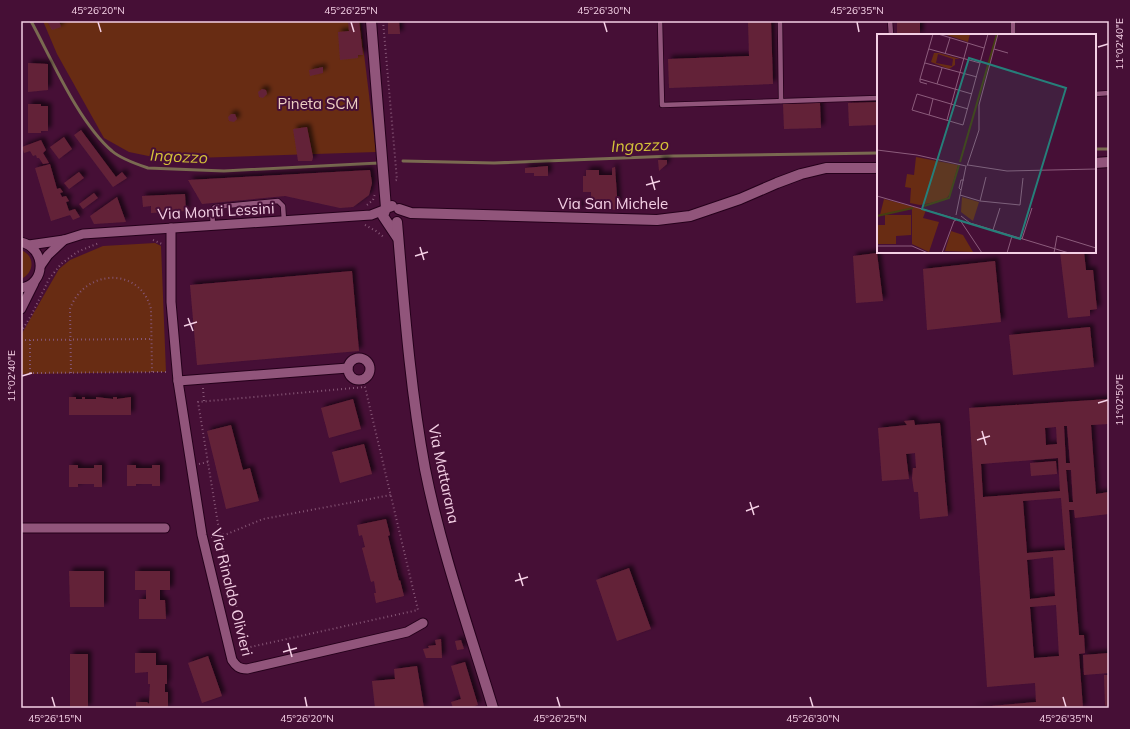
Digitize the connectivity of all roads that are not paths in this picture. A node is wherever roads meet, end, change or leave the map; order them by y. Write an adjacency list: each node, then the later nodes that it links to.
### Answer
1 (370, 21): 15 (street)
2 (660, 21): 11 (lane)
3 (780, 21): 11 (lane)
4 (890, 21): 6 (lane)
5 (1013, 21): 7 (lane)
6 (891, 34)
7 (1013, 34)
8 (1109, 93): 9 (lane)
9 (1096, 94)
10 (877, 98): 11 (lane)
11 (781, 101)
12 (1096, 162): 13 (street)
13 (1109, 162)
14 (877, 168): 15 (street, Via San Michele)
15 (392, 214): 16 (street, Via Monti Lessini); 30 (street, Via Mattarana)
16 (284, 221): 17 (street, Via Monti Lessini); 17 (lane)
17 (213, 226): 18 (street, Via Monti Lessini)
18 (171, 228): 19 (street, Via Monti Lessini); 26 (street, Via Rinaldo Olivieri)
19 (64, 240): 20 (street, Via Monti Lessini); 21 (street, Via Monti Lessini)
20 (23, 243): 21 (street)
21 (41, 265): 22 (street, Via Monti Lessini)
22 (34, 283): 23 (street); 24 (street, Via Monti Lessini)
23 (21, 288)
24 (21, 309)
25 (348, 368): 25 (street); 26 (street)
26 (178, 376): 29 (street, Via Rinaldo Olivieri)
27 (21, 528): 28 (street)
28 (165, 528)
29 (423, 622)
30 (493, 708)

